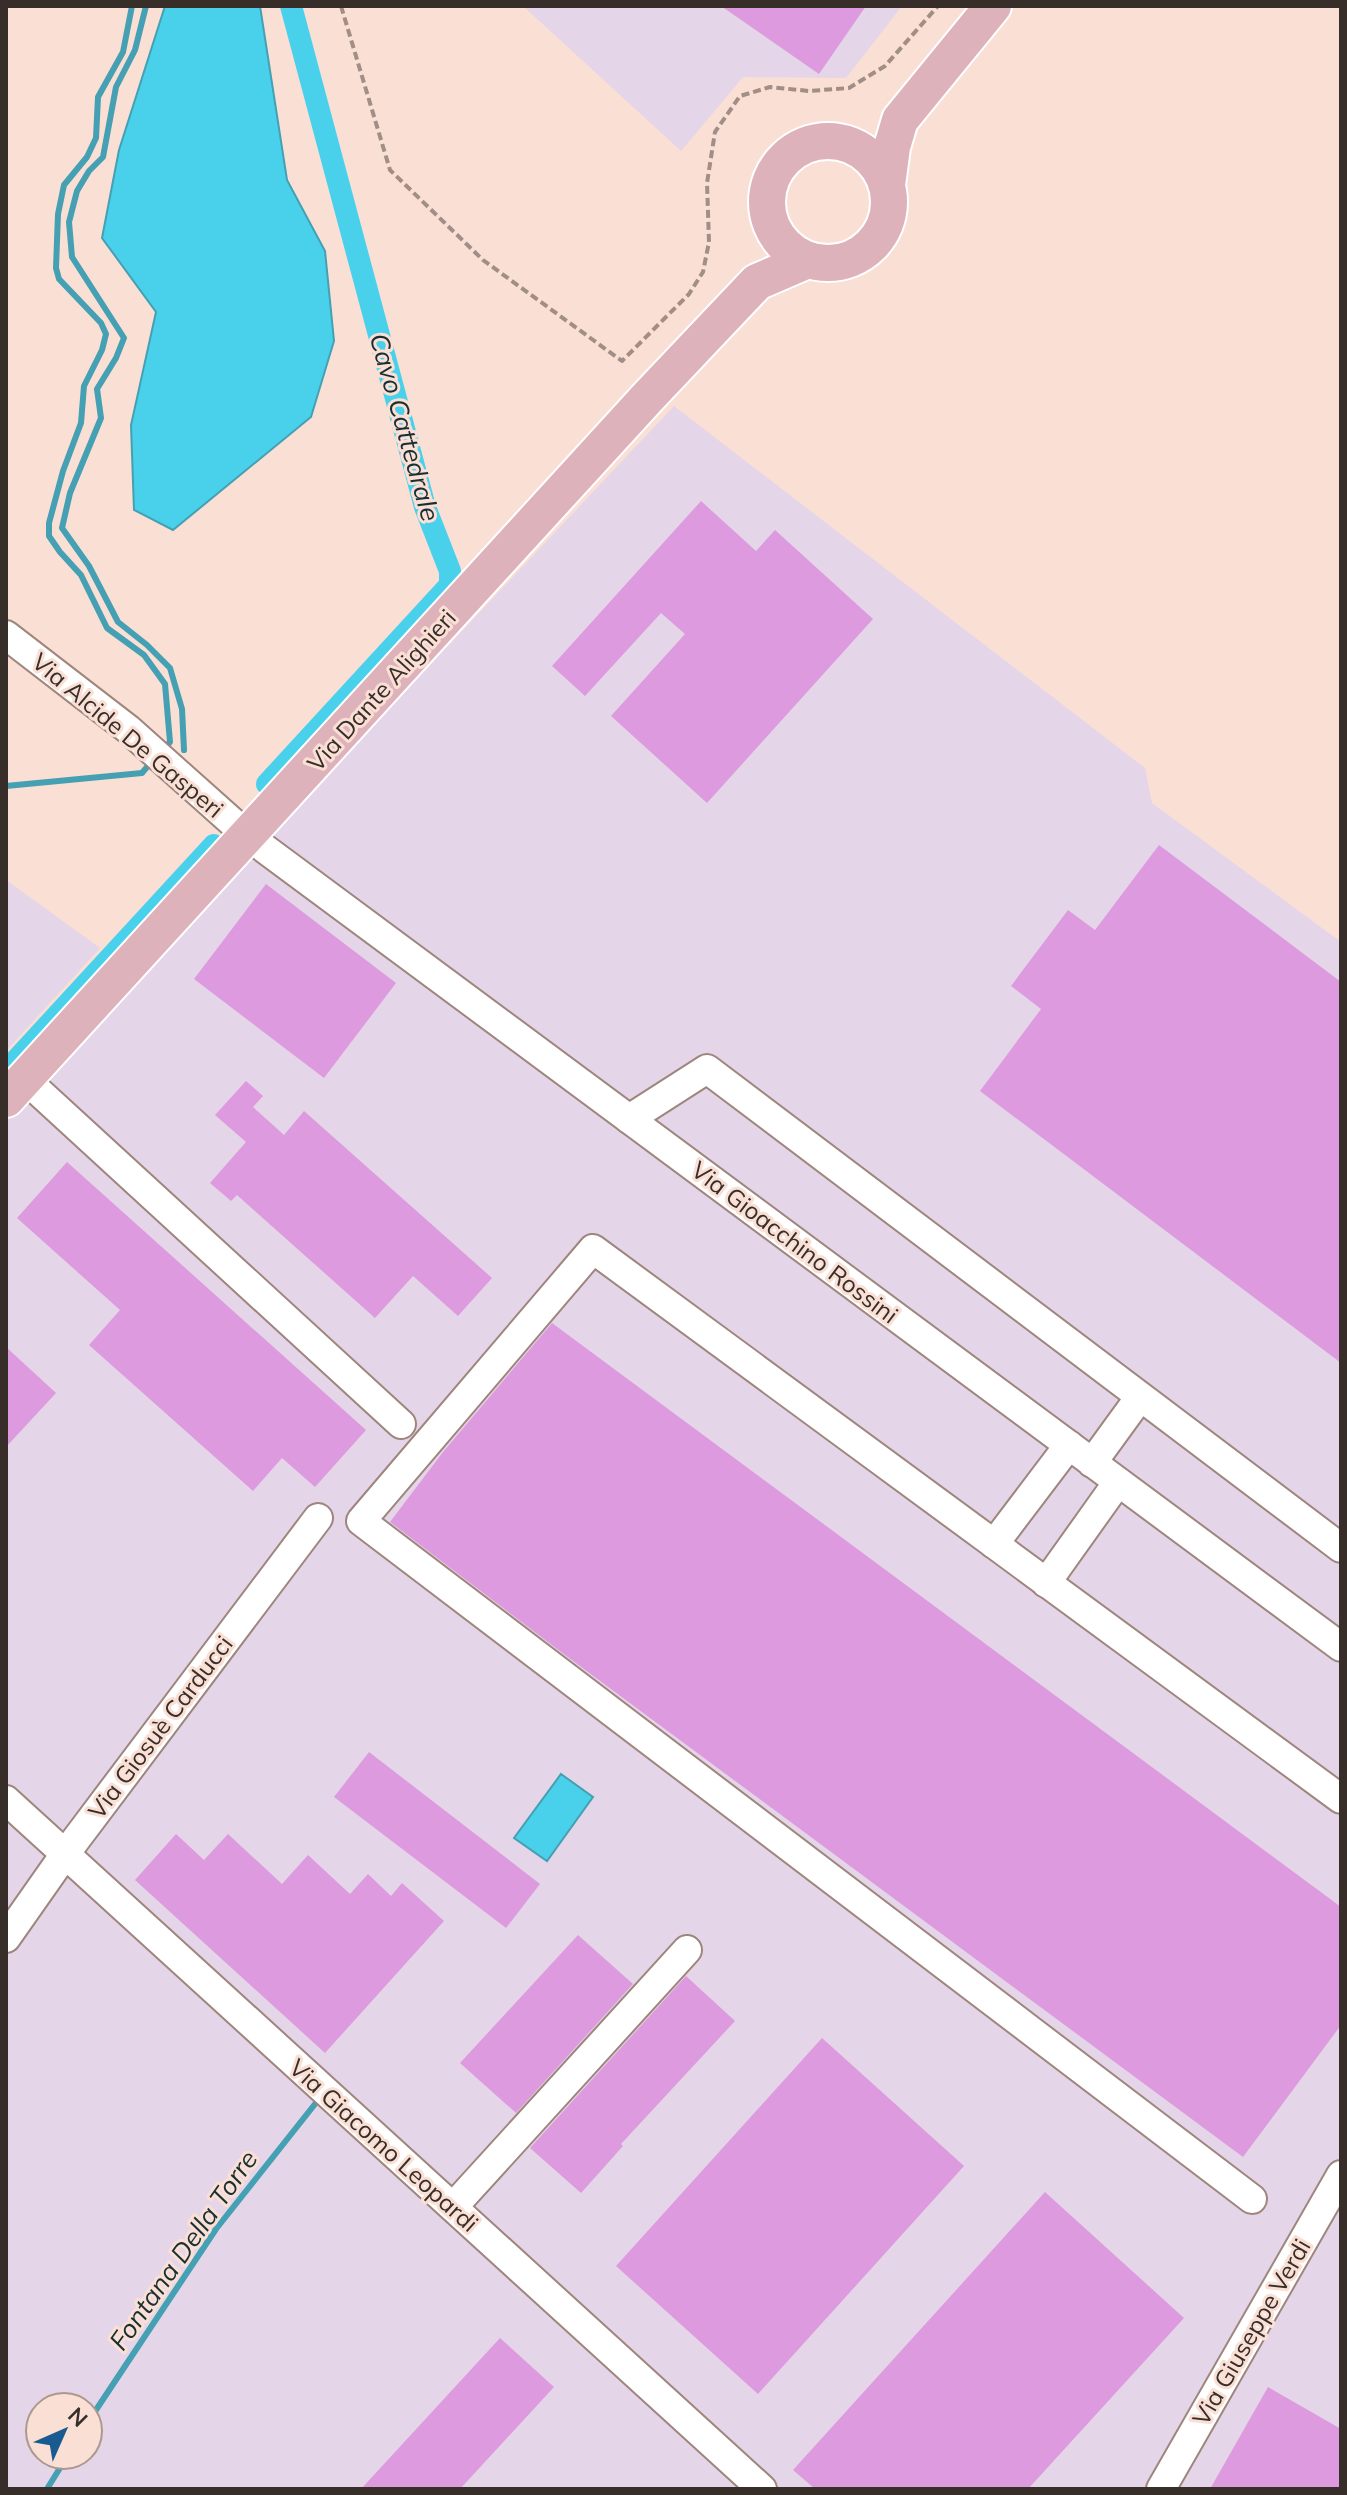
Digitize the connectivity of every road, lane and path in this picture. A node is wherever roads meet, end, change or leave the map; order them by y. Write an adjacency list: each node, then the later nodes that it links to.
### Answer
1 (341, 6): 2 (path)
2 (938, 6)
3 (993, 6): 4 (main road)
4 (900, 120): 5 (main road); 6 (main road)
5 (844, 142): 6 (main road); 7 (main road)
6 (887, 185): 8 (main road)
7 (774, 232): 8 (main road); 9 (main road, Via Dante Alighieri)
8 (808, 260): 9 (main road, Via Dante Alighieri)
9 (757, 282): 11 (main road, Via Dante Alighieri)
10 (6, 635): 11 (street, Via Alcide De Gasperi)
11 (249, 837): 12 (main road, Via Dante Alighieri); 13 (street, Via Gioacchino Rossini)
12 (15, 1089): 15 (street)
13 (629, 1119): 14 (street); 16 (street, Via Gioacchino Rossini)
14 (1140, 1397): 17 (street); 21 (street)
15 (401, 1424)
16 (1069, 1445): 17 (street, Via Gioacchino Rossini); 20 (street)
17 (1092, 1463): 18 (street, Via Gioacchino Rossini)
18 (1118, 1482): 22 (street); 23 (street, Via Gioacchino Rossini)
19 (318, 1518): 26 (street, Via Giosuè Carducci)
20 (994, 1544): 22 (street); 30 (street)
21 (1341, 1548)
22 (1046, 1583): 24 (street)
23 (1341, 1647)
24 (1341, 1799)
25 (6, 1800): 26 (street, Via Giacomo Leopardi)
26 (65, 1854): 27 (street, Via Giosuè Carducci); 31 (street, Via Giacomo Leopardi)
27 (6, 1938)
28 (687, 1950): 31 (street)
29 (1341, 2175): 33 (street, Via Giuseppe Verdi)
30 (1252, 2199)
31 (453, 2207): 32 (street, Via Giacomo Leopardi)
32 (762, 2489)
33 (1161, 2489)

